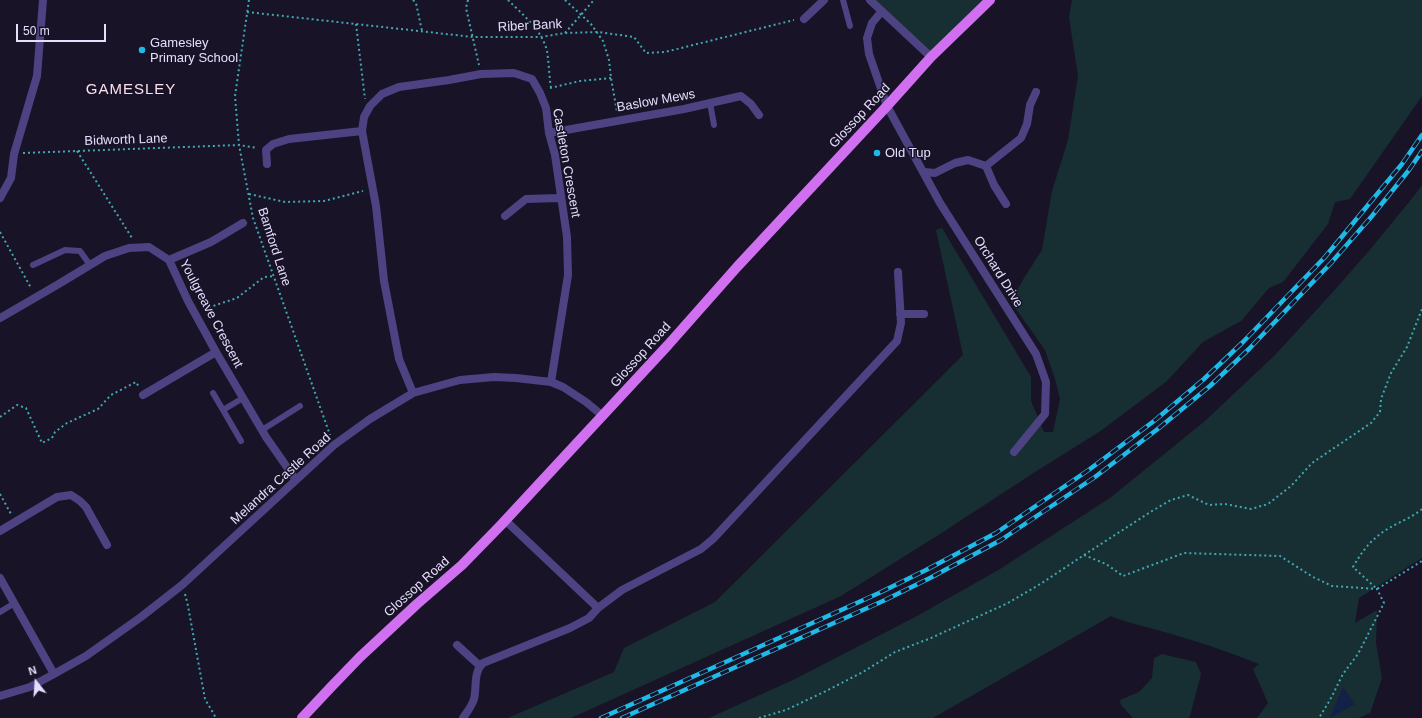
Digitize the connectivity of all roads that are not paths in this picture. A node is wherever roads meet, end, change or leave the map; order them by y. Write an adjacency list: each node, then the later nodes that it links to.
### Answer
1 (44, 0): 20 (street)
2 (824, 0): 7 (street)
3 (842, 0): 8 (lane)
4 (870, 0): 6 (street)
5 (990, 0): 9 (main road, Glossop Road)
6 (882, 11): 9 (street); 12 (street, Orchard Drive)
7 (804, 19)
8 (850, 26)
9 (931, 57): 12 (main road, Glossop Road)
10 (1036, 92): 18 (street)
11 (710, 103): 13 (street, Baslow Mews); 14 (lane); 16 (street, Baslow Mews)
12 (888, 106): 19 (street, Orchard Drive); 40 (main road, Glossop Road)
13 (759, 115)
14 (714, 125)
15 (362, 131): 16 (street, Castleton Crescent); 17 (street); 35 (street, Castleton Crescent)
16 (549, 133): 21 (street, Castleton Crescent)
17 (267, 164)
18 (986, 166): 19 (street); 22 (street)
19 (924, 172): 43 (street, Orchard Drive)
20 (0, 198)
21 (560, 198): 23 (street); 33 (street, Castleton Crescent)
22 (1006, 204)
23 (505, 216)
24 (244, 223): 25 (street)
25 (169, 260): 27 (street, Youlgreave Crescent); 32 (street, Youlgreave Crescent)
26 (33, 265): 27 (lane)
27 (90, 265): 31 (street, Youlgreave Crescent)
28 (898, 272): 29 (street)
29 (900, 314): 30 (street); 50 (street)
30 (924, 314)
31 (0, 318)
32 (216, 352): 36 (street); 37 (street, Youlgreave Crescent)
33 (551, 382): 35 (street, Melandra Castle Road); 40 (street, Melandra Castle Road)
34 (213, 393): 39 (lane)
35 (413, 393): 44 (street, Melandra Castle Road)
36 (143, 395)
37 (243, 398): 39 (lane); 41 (street, Youlgreave Crescent)
38 (300, 406): 41 (lane)
39 (223, 410): 42 (lane)
40 (603, 416): 45 (main road, Glossop Road)
41 (262, 430): 44 (street, Youlgreave Crescent)
42 (241, 441)
43 (1014, 452)
44 (296, 480): 54 (street, Melandra Castle Road)
45 (506, 521): 50 (street); 56 (main road, Glossop Road)
46 (0, 531): 47 (street)
47 (107, 545)
48 (0, 578): 49 (street)
49 (14, 604): 51 (lane); 54 (street)
50 (598, 608): 53 (street)
51 (0, 612)
52 (456, 645): 53 (street)
53 (480, 666): 57 (street)
54 (54, 674): 55 (street, Melandra Castle Road)
55 (0, 696)
56 (302, 718)
57 (463, 718)

